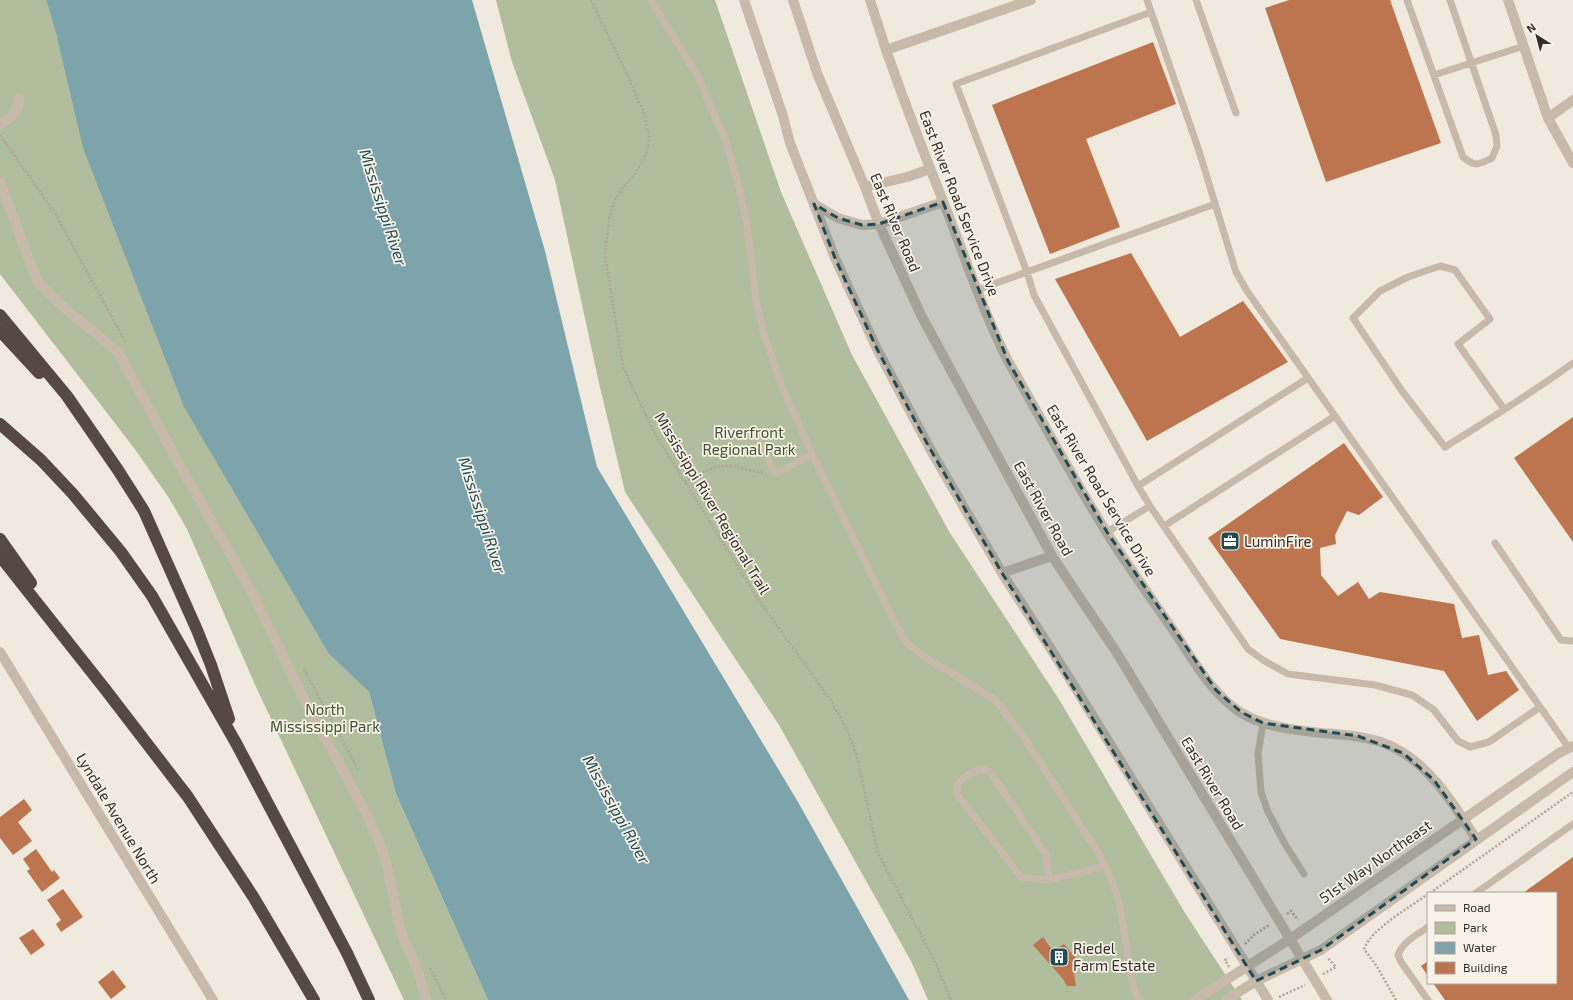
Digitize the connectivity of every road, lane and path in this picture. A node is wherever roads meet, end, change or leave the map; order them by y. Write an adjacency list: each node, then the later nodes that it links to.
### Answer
1 (591, 0): 42 (path, Mississippi River Regional Trail)
2 (651, 0): 40 (lane)
3 (744, 0): 27 (street)
4 (793, 0): 25 (street, East River Road)
5 (870, 0): 14 (street, East River Road Service Drive)
6 (1031, 0): 14 (street)
7 (1147, 0): 12 (lane)
8 (1196, 0): 19 (lane)
9 (1406, 0): 16 (lane)
10 (1450, 0): 15 (lane)
11 (1508, 0): 13 (street)
12 (1151, 12): 28 (lane); 30 (lane)
13 (1524, 46): 15 (lane); 20 (street)
14 (886, 50): 23 (street, East River Road Service Drive)
15 (1471, 63): 16 (lane); 16 (lane)
16 (1434, 75)
17 (19, 98): 21 (street)
18 (1573, 100): 20 (street)
19 (1236, 113)
20 (1548, 118): 22 (street)
21 (0, 124)
22 (1573, 163)
23 (930, 170): 25 (street); 26 (street, East River Road Service Drive)
24 (0, 182): 79 (street)
25 (865, 187): 29 (street, East River Road)
26 (943, 202): 29 (street); 31 (street, East River Road Service Drive)
27 (814, 204): 29 (street); 52 (street)
28 (1215, 204): 30 (lane); 35 (lane)
29 (879, 224): 50 (street, East River Road)
30 (1027, 272): 31 (lane); 43 (lane)
31 (977, 290): 46 (street, East River Road Service Drive)
32 (0, 315): 51 (highway)
33 (0, 331): 51 (highway)
34 (1573, 363): 36 (lane)
35 (1308, 378): 37 (lane); 43 (lane)
36 (1504, 409): 36 (lane)
37 (1335, 416): 45 (lane); 56 (lane)
38 (0, 424): 58 (highway)
39 (758, 437): 41 (lane)
40 (812, 454): 41 (lane); 65 (lane)
41 (774, 472): 42 (path)
42 (685, 482): 80 (path, Mississippi River Regional Trail)
43 (1138, 486): 44 (lane)
44 (1150, 506): 45 (lane); 46 (lane)
45 (1164, 526): 56 (lane)
46 (1107, 532): 57 (street, East River Road Service Drive)
47 (0, 539): 55 (highway)
48 (1495, 543): 53 (lane)
49 (0, 556): 55 (highway)
50 (1052, 556): 52 (street); 72 (street, East River Road)
51 (165, 559): 58 (highway)
52 (1002, 573): 74 (street)
53 (1573, 641)
54 (0, 652): 76 (street, Lyndale Avenue North)
55 (105, 689): 77 (highway)
56 (1540, 707): 59 (lane)
57 (1262, 723): 62 (street, East River Road Service Drive); 66 (lane)
58 (236, 743): 78 (highway)
59 (1571, 747): 62 (street, 51st Way Northeast)
60 (1573, 772): 64 (street)
61 (1573, 792): 68 (path)
62 (1463, 818): 64 (street, East River Road Service Drive); 72 (street, 51st Way Northeast)
63 (1573, 824): 69 (lane)
64 (1476, 839): 73 (street)
65 (1105, 866): 67 (lane); 81 (lane)
66 (1304, 874)
67 (1049, 880): 67 (lane)
68 (1432, 892)
69 (1477, 892)
70 (1427, 895): 86 (path)
71 (1427, 928): 87 (lane)
72 (1290, 939): 73 (street, East River Road); 74 (street, 51st Way Northeast)
73 (1302, 959): 75 (street); 85 (street, East River Road)
74 (1247, 966): 75 (street); 82 (street, 51st Way Northeast)
75 (1256, 981): 83 (street); 84 (street)
76 (213, 1000)
77 (314, 1000)
78 (369, 1000)
79 (426, 1000)
80 (951, 1000)
81 (1138, 1000)
82 (1195, 1000)
83 (1226, 1000)
84 (1268, 1000)
85 (1327, 1000)
86 (1396, 1000)
87 (1428, 1000)

